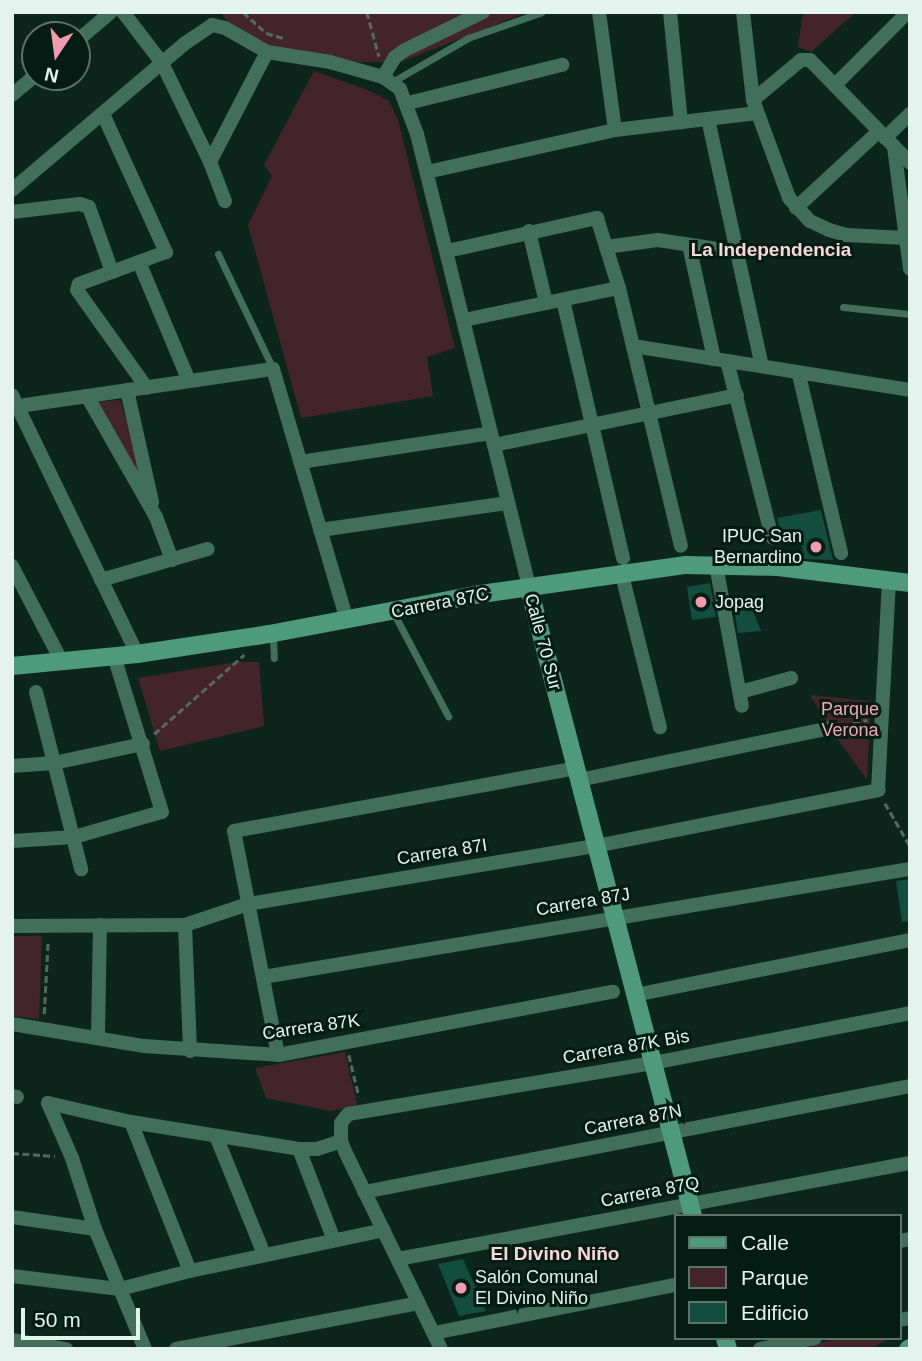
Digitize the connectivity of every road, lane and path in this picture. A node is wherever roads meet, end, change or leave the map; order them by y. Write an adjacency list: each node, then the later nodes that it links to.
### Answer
1 (111, 12): 10 (street)
2 (123, 12): 13 (street)
3 (366, 12): 11 (path)
4 (483, 12): 15 (street)
5 (542, 12): 15 (lane)
6 (599, 12): 23 (street)
7 (670, 12): 22 (street)
8 (743, 12): 18 (street)
9 (908, 12): 16 (street)
10 (91, 29)
11 (376, 43)
12 (267, 52): 13 (street); 15 (street); 25 (street)
13 (162, 63): 19 (street); 25 (street)
14 (562, 65): 17 (street)
15 (387, 79): 17 (street, Calle 70 Sur)
16 (835, 85): 18 (street); 24 (street)
17 (408, 103): 27 (street, Calle 70 Sur)
18 (755, 106): 21 (street); 30 (street)
19 (103, 114): 28 (street); 39 (street)
20 (910, 114): 24 (street)
21 (708, 118): 22 (street); 37 (street)
22 (681, 121): 23 (street)
23 (615, 130): 27 (street)
24 (885, 139): 26 (street); 30 (street); 33 (street)
25 (210, 162): 29 (street)
26 (910, 163)
27 (427, 172): 36 (street, Calle 70 Sur)
28 (12, 190)
29 (225, 201)
30 (796, 208): 33 (street)
31 (12, 212): 41 (street)
32 (528, 231): 35 (street); 36 (street); 44 (street)
33 (906, 238): 40 (street)
34 (689, 245): 35 (street); 37 (street); 49 (street)
35 (606, 247): 42 (street)
36 (447, 251): 47 (street, Calle 70 Sur)
37 (737, 252): 50 (street)
38 (218, 254): 51 (lane)
39 (139, 262): 41 (street); 53 (street)
40 (910, 269)
41 (113, 272): 54 (street)
42 (619, 288): 43 (street); 48 (street)
43 (563, 300): 44 (street); 61 (street)
44 (546, 303): 47 (street)
45 (842, 307): 46 (lane)
46 (910, 314)
47 (464, 320): 62 (street, Calle 70 Sur)
48 (633, 346): 49 (street); 60 (street)
49 (721, 360): 50 (street); 57 (street)
50 (762, 366): 52 (street)
51 (273, 369): 53 (street); 63 (street)
52 (799, 374): 56 (street); 70 (street)
53 (189, 382): 54 (street)
54 (147, 388): 55 (street)
55 (127, 390): 58 (street); 65 (street)
56 (910, 390)
57 (737, 395): 60 (street); 67 (street)
58 (87, 396): 59 (street); 65 (street)
59 (14, 403): 75 (street)
60 (649, 413): 61 (street); 68 (street)
61 (592, 424): 62 (street); 74 (street)
62 (492, 439): 63 (street); 64 (street, Calle 70 Sur)
63 (300, 462): 66 (street)
64 (508, 503): 66 (street); 78 (street, Calle 70 Sur)
65 (156, 517): 71 (street)
66 (320, 530): 80 (street)
67 (772, 537)
68 (681, 546)
69 (208, 549): 71 (street)
70 (841, 553)
71 (172, 560): 75 (street)
72 (716, 565): 74 (street, Carrera 87C); 76 (street, Carrera 87C); 88 (street)
73 (12, 566): 86 (street)
74 (622, 566): 78 (street, Carrera 87C); 92 (street)
75 (101, 580): 83 (street)
76 (889, 581): 77 (street, Carrera 87C); 91 (street)
77 (910, 583)
78 (529, 588): 79 (street, Carrera 87C); 97 (street, Calle 70 Sur)
79 (393, 612): 80 (street, Carrera 87C); 90 (lane)
80 (347, 621): 81 (street, Carrera 87C)
81 (273, 634): 83 (street, Carrera 87C); 85 (lane)
82 (249, 650): 94 (path)
83 (137, 654): 84 (street, Carrera 87C)
84 (114, 656): 86 (street, Carrera 87C); 94 (street)
85 (274, 658)
86 (62, 662): 87 (street, Carrera 87C)
87 (12, 666)
88 (790, 678)
89 (36, 692): 95 (street)
90 (448, 716)
91 (881, 718): 93 (path); 98 (street)
92 (660, 727)
93 (830, 728): 97 (street)
94 (143, 744): 95 (street); 99 (street)
95 (54, 763): 96 (street); 99 (street)
96 (12, 766)
97 (577, 774): 101 (street, Calle 70 Sur); 105 (street)
98 (878, 790): 101 (street, Carrera 87I); 102 (path)
99 (74, 837): 100 (street); 103 (street)
100 (12, 841)
101 (596, 846): 105 (street, Carrera 87I); 106 (street, Calle 70 Sur)
102 (910, 846)
103 (82, 869)
104 (910, 869): 106 (street, Carrera 87J)
105 (248, 904): 108 (street, Carrera 87I); 112 (street)
106 (615, 916): 112 (street, Carrera 87J); 114 (street, Calle 70 Sur)
107 (100, 925): 108 (street, Carrera 87I); 110 (street, Carrera 87I); 118 (street)
108 (185, 925): 120 (street)
109 (12, 926): 110 (street, Carrera 87I)
110 (49, 926): 117 (path)
111 (910, 940): 114 (street)
112 (263, 977): 121 (street)
113 (613, 992): 119 (street, Carrera 87K)
114 (635, 995): 122 (street, Calle 70 Sur)
115 (910, 1013): 122 (street, Carrera 87K Bis)
116 (12, 1024): 117 (street, Carrera 87K)
117 (43, 1028): 118 (street, Carrera 87K)
118 (97, 1036): 120 (street, Carrera 87K)
119 (346, 1042): 121 (street, Carrera 87K); 124 (path)
120 (190, 1051): 121 (street, Carrera 87K)
121 (278, 1055)
122 (653, 1063): 124 (street, Carrera 87K Bis); 126 (street, Calle 70 Sur)
123 (910, 1086): 126 (street, Carrera 87N)
124 (362, 1110): 128 (street, Carrera 87K Bis)
125 (131, 1122): 127 (street); 131 (street); 141 (street)
126 (671, 1132): 133 (street, Carrera 87N); 134 (street, Calle 70 Sur)
127 (216, 1136): 129 (street); 139 (street)
128 (341, 1141): 129 (street); 133 (street)
129 (299, 1149): 138 (street)
130 (12, 1153): 131 (path)
131 (72, 1158): 136 (street)
132 (910, 1163): 134 (street, Carrera 87Q)
133 (364, 1192): 137 (street)
134 (692, 1210): 140 (street, Carrera 87Q)
135 (12, 1217): 136 (street)
136 (95, 1229): 144 (street)
137 (384, 1230): 138 (street); 140 (street)
138 (334, 1240): 139 (street)
139 (264, 1254): 141 (street)
140 (398, 1259): 145 (street)
141 (190, 1270): 144 (street)
142 (12, 1276): 144 (street)
143 (674, 1285): 146 (street)
144 (120, 1289): 150 (street)
145 (419, 1303): 146 (street); 151 (street)
146 (434, 1333): 152 (street)
147 (12, 1340): 149 (street)
148 (805, 1340): 153 (street)
149 (66, 1349)
150 (145, 1349)
151 (176, 1349)
152 (441, 1349)
153 (760, 1349)

